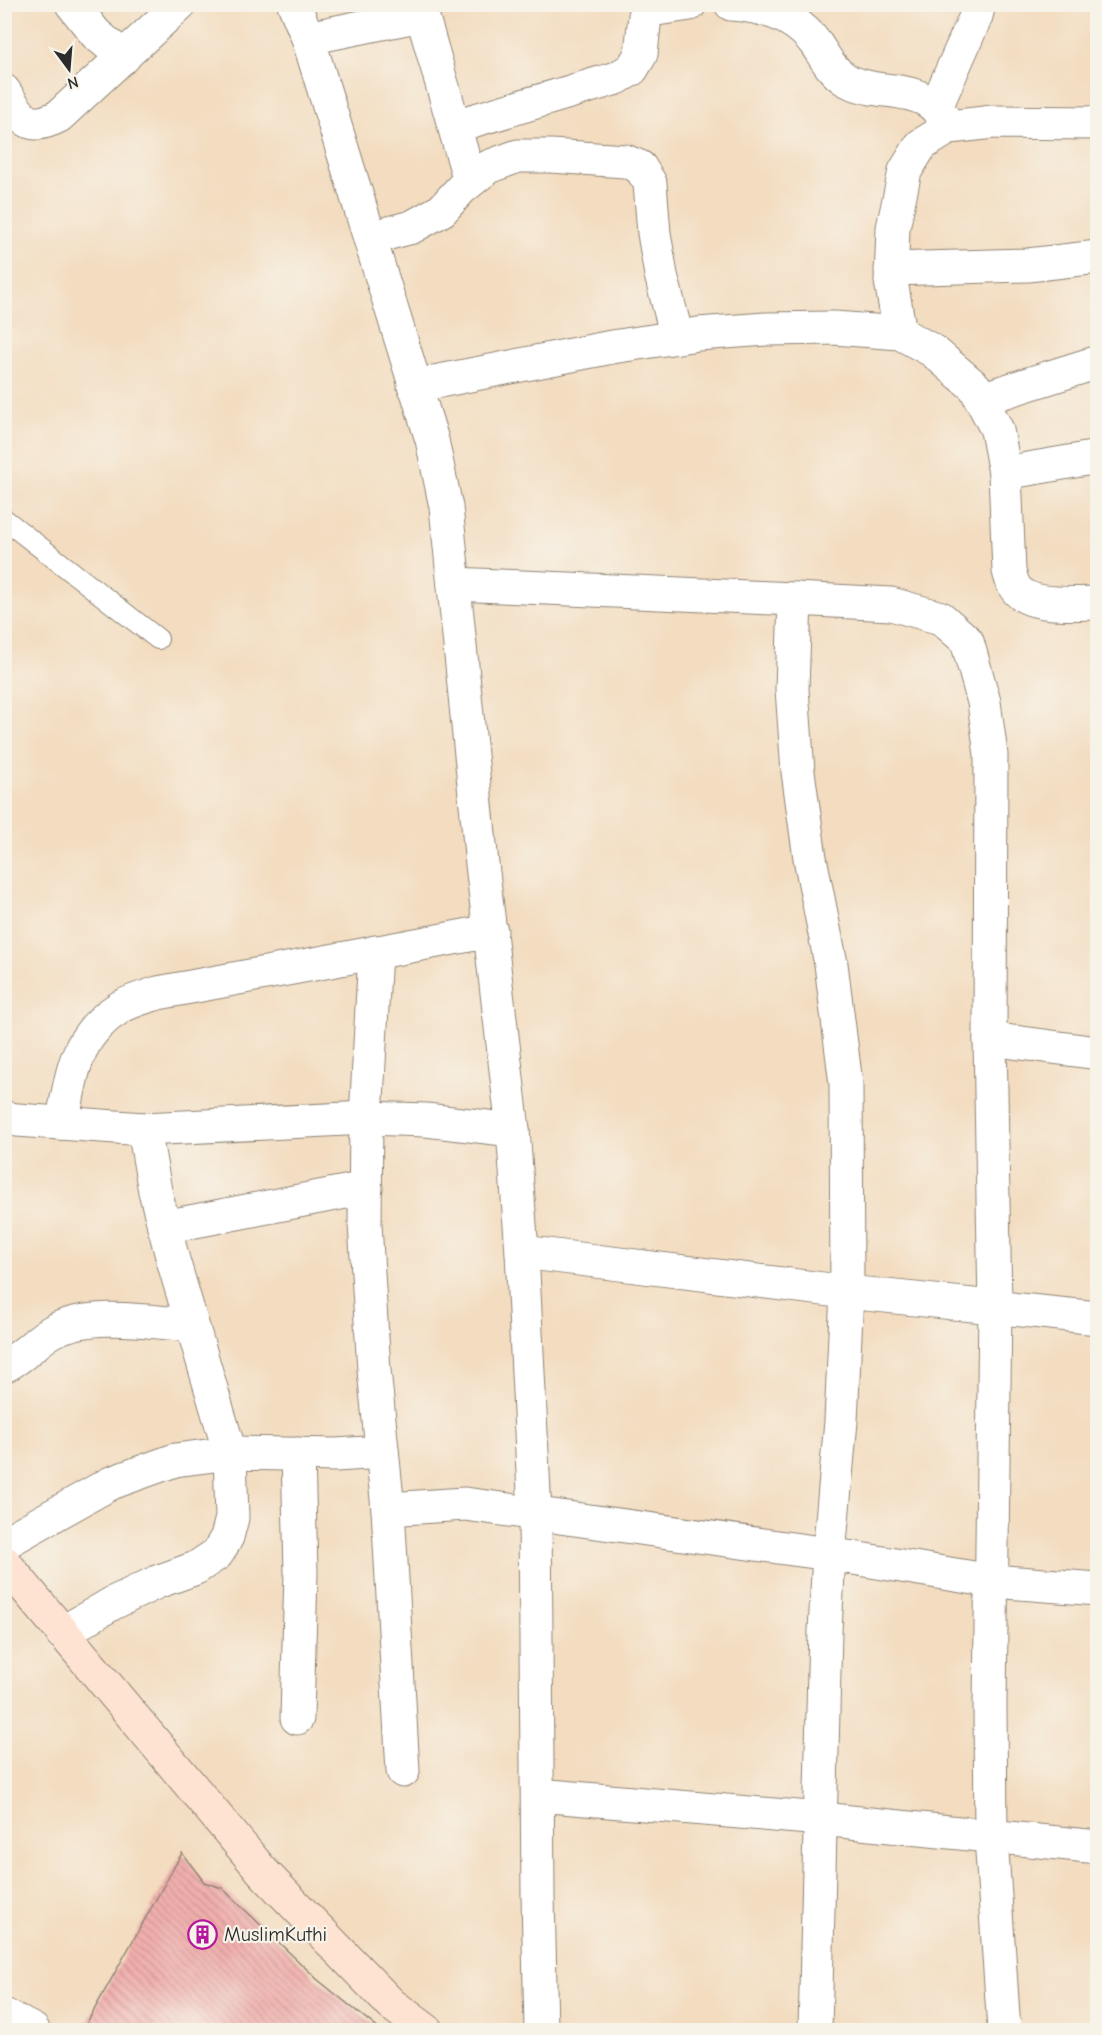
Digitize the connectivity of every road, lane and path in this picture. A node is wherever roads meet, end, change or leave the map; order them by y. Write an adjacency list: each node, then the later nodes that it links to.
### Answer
1 (72, 4): 10 (street)
2 (180, 4): 10 (street)
3 (294, 4): 9 (street)
4 (690, 4): 7 (street)
5 (731, 4): 12 (street)
6 (979, 4): 12 (street)
7 (645, 5): 14 (street)
8 (423, 8): 9 (street); 14 (street)
9 (308, 38): 16 (street)
10 (124, 57): 11 (street)
11 (4, 91)
12 (943, 117): 13 (street); 18 (street)
13 (1098, 123)
14 (454, 126): 15 (street)
15 (470, 181): 16 (street); 20 (street)
16 (370, 238): 22 (street)
17 (1098, 257): 18 (street)
18 (891, 269): 19 (street)
19 (900, 333): 20 (street); 23 (street)
20 (677, 337): 22 (street)
21 (1098, 362): 23 (street)
22 (414, 386): 27 (street)
23 (981, 399): 25 (street)
24 (1098, 456): 25 (street)
25 (1005, 473): 29 (street)
26 (4, 519): 30 (lane)
27 (454, 584): 28 (street); 31 (street)
28 (795, 599): 33 (street); 43 (street)
29 (1098, 603)
30 (158, 639)
31 (490, 931): 32 (street); 39 (street)
32 (375, 952): 36 (street); 37 (street)
33 (990, 1039): 34 (street); 44 (street)
34 (1098, 1053)
35 (4, 1118): 37 (street)
36 (366, 1118): 38 (street); 39 (street); 40 (street)
37 (62, 1123): 38 (street)
38 (144, 1129): 41 (street)
39 (513, 1130): 42 (street)
40 (366, 1188): 41 (street); 48 (street)
41 (164, 1227): 46 (street)
42 (522, 1252): 43 (street); 52 (street)
43 (847, 1292): 44 (street); 54 (street)
44 (995, 1306): 45 (street); 56 (street)
45 (1098, 1318)
46 (191, 1326): 47 (street); 49 (street)
47 (4, 1366)
48 (382, 1452): 50 (street); 51 (street)
49 (230, 1453): 50 (street); 53 (street); 58 (street)
50 (298, 1454): 59 (street)
51 (388, 1509): 52 (street); 60 (street)
52 (535, 1513): 54 (street); 61 (street)
53 (4, 1543)
54 (830, 1554): 56 (street); 62 (street)
55 (4, 1562): 58 (main road)
56 (992, 1581): 57 (street); 63 (street)
57 (1098, 1589)
58 (62, 1633): 67 (main road)
59 (297, 1718)
60 (403, 1771)
61 (538, 1794): 62 (street); 68 (street)
62 (821, 1819): 63 (street); 69 (street)
63 (992, 1837): 64 (street); 70 (street)
64 (1098, 1847)
65 (4, 2015): 66 (street)
66 (33, 2031)
67 (426, 2031)
68 (541, 2031)
69 (816, 2031)
70 (1004, 2031)

